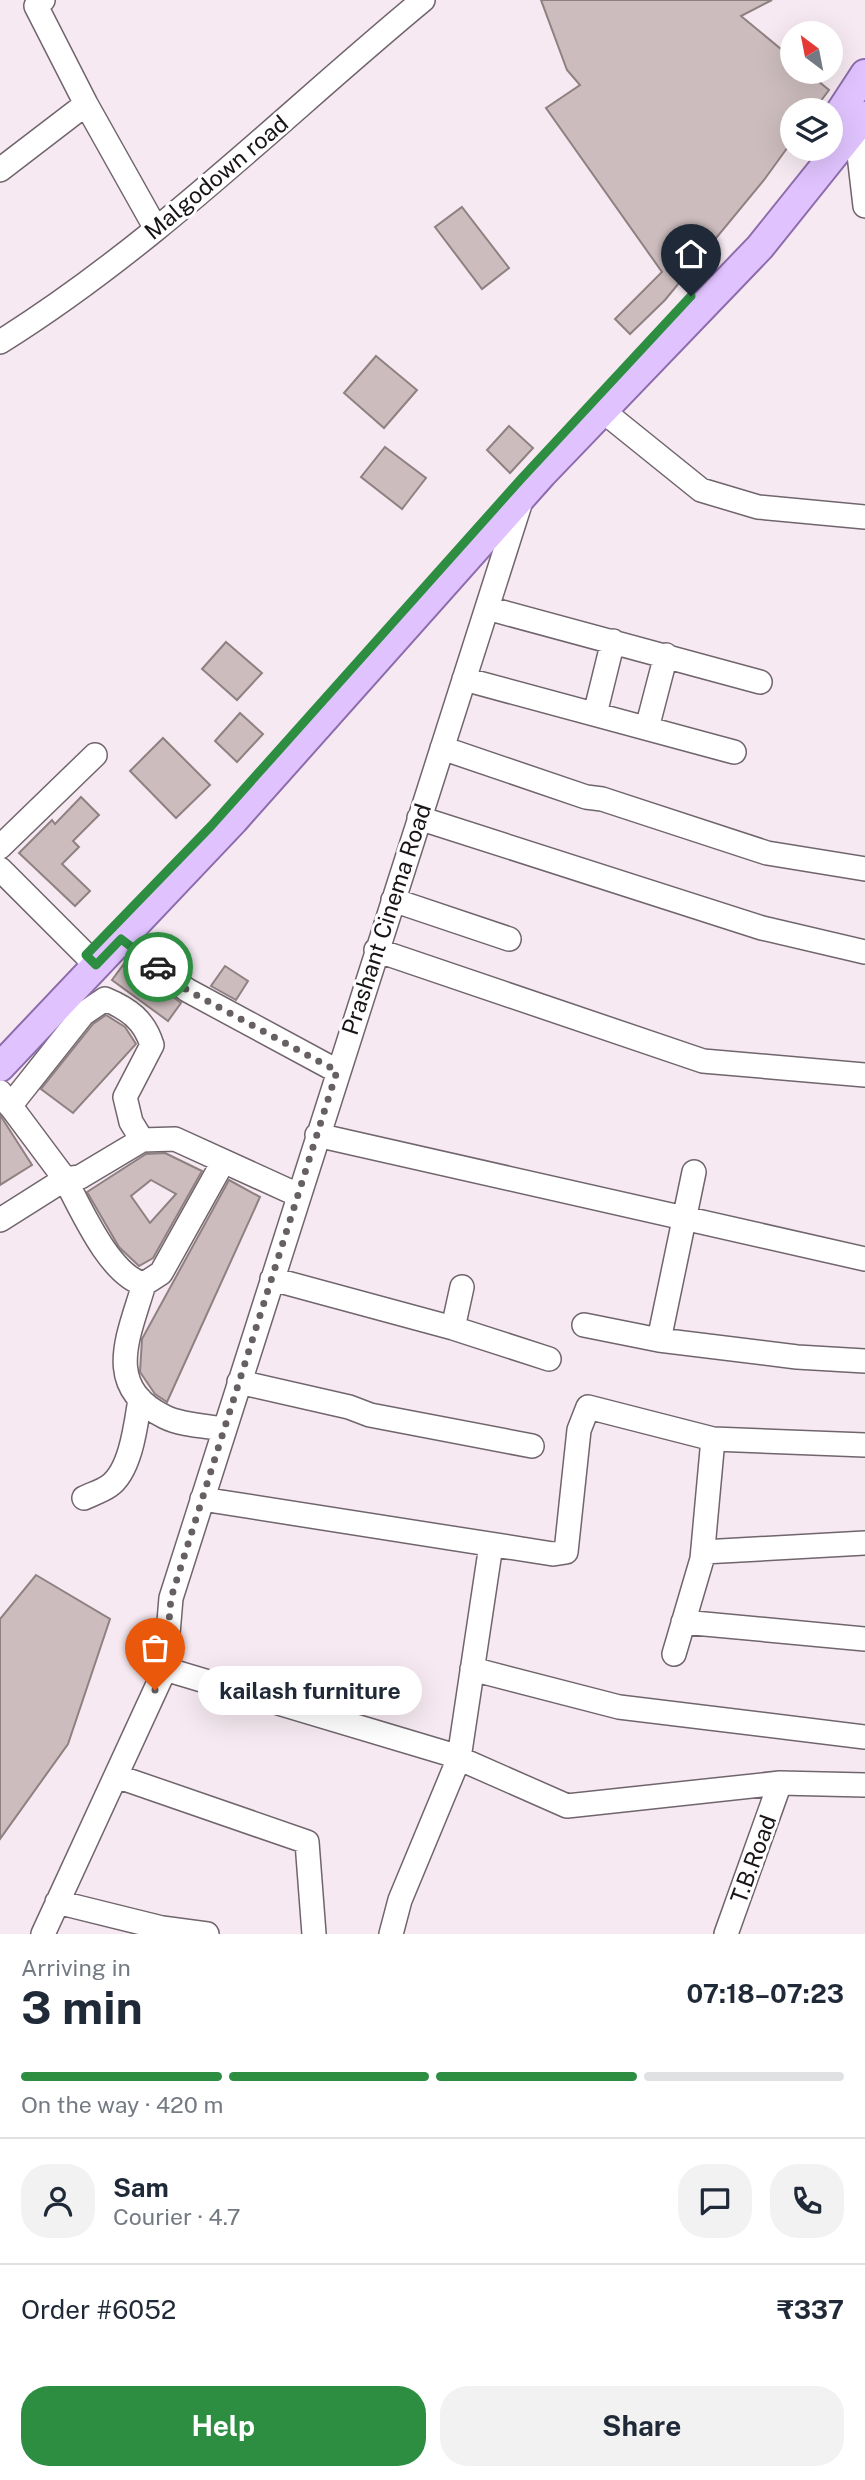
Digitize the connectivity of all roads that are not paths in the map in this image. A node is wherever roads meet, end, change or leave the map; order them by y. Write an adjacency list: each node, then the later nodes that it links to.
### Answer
1 (43, 0): 4 (street)
2 (423, 0): 9 (street, Malgodown road)
3 (865, 74): 5 (main road)
4 (86, 104): 7 (street); 9 (street)
5 (851, 123): 8 (street); 11 (main road)
6 (806, 161): 33 (main road)
7 (0, 170)
8 (865, 206)
9 (155, 228): 10 (street, Malgodown road)
10 (0, 342)
11 (603, 411): 12 (main road); 13 (street)
12 (523, 495): 14 (street, Prashant Cinema Road); 29 (main road)
13 (865, 517)
14 (487, 608): 15 (street); 17 (street, Prashant Cinema Road)
15 (614, 641): 16 (street); 19 (street)
16 (666, 655): 18 (street); 20 (street)
17 (464, 679): 19 (street); 21 (street, Prashant Cinema Road)
18 (760, 682)
19 (595, 714): 20 (street)
20 (647, 728): 22 (street)
21 (442, 748): 24 (street, Prashant Cinema Road); 27 (street)
22 (734, 752)
23 (95, 755): 25 (street)
24 (419, 818): 28 (street, Prashant Cinema Road); 32 (street)
25 (0, 847)
26 (0, 869): 33 (street)
27 (865, 869)
28 (393, 900): 30 (street); 31 (street, Prashant Cinema Road)
29 (121, 939): 33 (main road); 36 (street)
30 (509, 939)
31 (376, 950): 36 (street, Prashant Cinema Road); 37 (street)
32 (865, 952)
33 (91, 960): 34 (main road); 35 (main road)
34 (0, 1040)
35 (0, 1067)
36 (337, 1071): 39 (street, Prashant Cinema Road)
37 (865, 1075)
38 (5, 1099): 40 (street); 43 (street)
39 (317, 1135): 44 (street, Prashant Cinema Road); 45 (street)
40 (142, 1140): 41 (street); 43 (street)
41 (223, 1162): 44 (street); 49 (street)
42 (694, 1172): 45 (street)
43 (65, 1179): 46 (street); 49 (street)
44 (298, 1195): 48 (street, Prashant Cinema Road)
45 (684, 1218): 47 (street); 53 (street)
46 (0, 1220)
47 (865, 1259)
48 (272, 1279): 52 (street); 56 (street, Prashant Cinema Road)
49 (144, 1284): 57 (street)
50 (462, 1287): 52 (street)
51 (584, 1325): 53 (street)
52 (453, 1328): 54 (street)
53 (659, 1340): 55 (street)
54 (549, 1359)
55 (865, 1361)
56 (239, 1382): 58 (street, Prashant Cinema Road); 61 (street)
57 (140, 1399): 58 (street); 62 (street)
58 (224, 1429): 63 (street, Prashant Cinema Road)
59 (713, 1439): 60 (street); 65 (street); 66 (street)
60 (865, 1445)
61 (532, 1446)
62 (84, 1498)
63 (202, 1499): 65 (street); 70 (street, Prashant Cinema Road)
64 (865, 1544): 66 (street)
65 (491, 1545): 71 (street)
66 (703, 1552): 67 (street)
67 (683, 1622): 68 (street); 69 (street)
68 (865, 1639)
69 (674, 1654)
70 (165, 1669): 73 (street); 74 (street, Prashant Cinema Road)
71 (472, 1669): 72 (street); 73 (street)
72 (865, 1737)
73 (459, 1758): 75 (street); 81 (street)
74 (116, 1776): 77 (street, Prashant Cinema Road); 80 (street)
75 (780, 1783): 76 (street); 82 (street, T.B.Road)
76 (865, 1785)
77 (57, 1902): 78 (street, Prashant Cinema Road); 79 (street)
78 (43, 1934)
79 (207, 1934)
80 (314, 1934)
81 (391, 1934)
82 (726, 1934)

